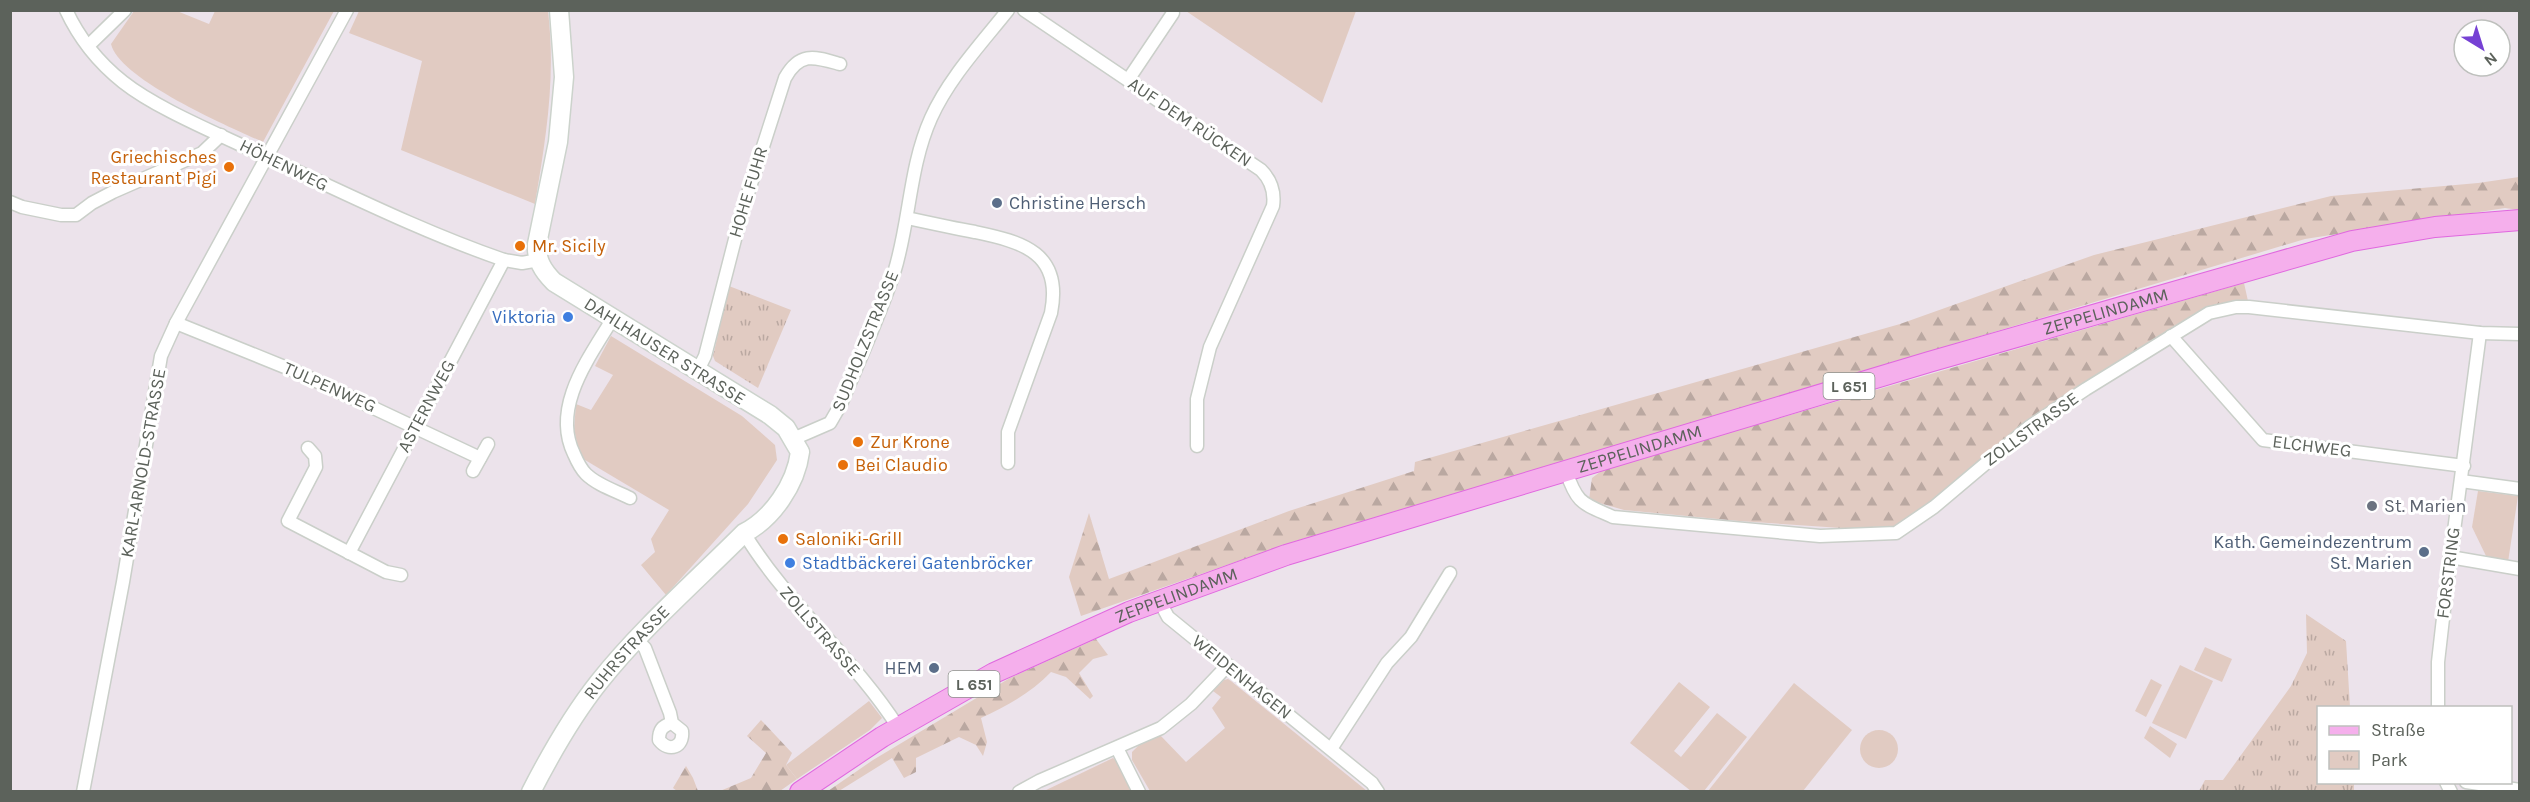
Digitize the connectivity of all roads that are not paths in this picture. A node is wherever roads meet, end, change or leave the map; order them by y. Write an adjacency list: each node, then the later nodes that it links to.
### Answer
1 (66, 10): 8 (street, HÖHENWEG)
2 (125, 10): 8 (street)
3 (347, 10): 12 (street, KARL-ARNOLD-STRASSE)
4 (559, 10): 17 (street)
5 (1008, 10): 14 (street, SUDHOLZSTRASSE)
6 (1024, 10): 10 (street, AUF DEM RÜCKEN)
7 (1173, 13): 10 (street)
8 (88, 46): 11 (street, HÖHENWEG)
9 (840, 64): 23 (street, HOHE FUHR)
10 (1128, 80): 27 (street, AUF DEM RÜCKEN)
11 (221, 135): 12 (street, HÖHENWEG); 13 (street)
12 (267, 157): 16 (street, HÖHENWEG); 19 (street, KARL-ARNOLD-STRASSE)
13 (10, 202)
14 (907, 218): 25 (street, SUDHOLZSTRASSE); 30 (street)
15 (2520, 220): 33 (main road, ZEPPELINDAMM / L 651)
16 (504, 260): 17 (street, HÖHENWEG); 24 (street, ASTERNWEG)
17 (538, 260): 18 (street, DAHLHAUSER STRASSE)
18 (613, 318): 23 (street, DAHLHAUSER STRASSE); 36 (street)
19 (176, 323): 24 (street, TULPENWEG); 54 (street, KARL-ARNOLD-STRASSE)
20 (2480, 333): 21 (street, ZOLLSTRASSE); 22 (street, ZOLLSTRASSE); 31 (street, FORSTRING)
21 (2520, 334)
22 (2170, 336): 31 (street, ELCHWEG); 33 (street, ZOLLSTRASSE)
23 (698, 370): 25 (street, DAHLHAUSER STRASSE)
24 (416, 426): 29 (street, TULPENWEG); 38 (street, ASTERNWEG)
25 (793, 439): 37 (street, RUHRSTRASSE)
26 (488, 444): 29 (street)
27 (1197, 446)
28 (308, 448): 38 (street)
29 (480, 458): 32 (street)
30 (1008, 463)
31 (2464, 466): 34 (street, FORSTRING)
32 (473, 471)
33 (1566, 471): 43 (main road, ZEPPELINDAMM / L 651)
34 (2461, 481): 35 (street); 39 (street, FORSTRING)
35 (2520, 489)
36 (630, 498)
37 (744, 533): 44 (street, RUHRSTRASSE); 48 (street, ZOLLSTRASSE)
38 (349, 554): 42 (street)
39 (2450, 557): 40 (street); 46 (street, FORSTRING)
40 (2520, 569)
41 (1450, 573): 50 (street)
42 (401, 575)
43 (1159, 600): 45 (street, WEIDENHAGEN); 48 (main road, ZEPPELINDAMM / L 651)
44 (637, 640): 47 (street); 55 (street, RUHRSTRASSE)
45 (1228, 665): 49 (street); 50 (street, WEIDENHAGEN)
46 (2438, 706)
47 (672, 723)
48 (898, 727): 56 (main road, ZEPPELINDAMM / L 651)
49 (1117, 748): 57 (street); 58 (street)
50 (1331, 749): 53 (street, WEIDENHAGEN)
51 (2474, 784): 52 (street)
52 (2520, 790)
53 (1378, 791)
54 (83, 792)
55 (531, 792)
56 (800, 792)
57 (1019, 792)
58 (1139, 792)

